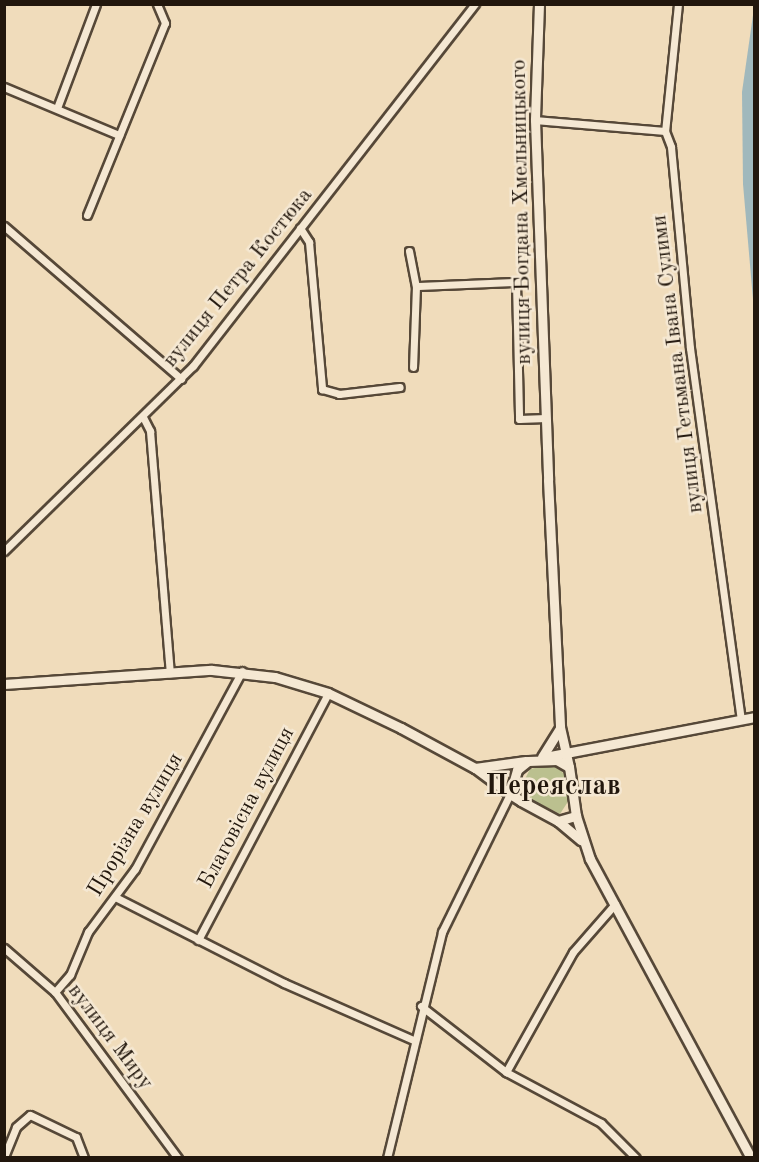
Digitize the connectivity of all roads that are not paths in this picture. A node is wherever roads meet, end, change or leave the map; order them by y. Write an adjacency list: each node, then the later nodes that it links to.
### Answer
1 (96, 4): 8 (street)
2 (156, 4): 11 (street)
3 (465, 4): 6 (street)
4 (539, 4): 9 (main road, вулиця Богдана Хмельницького)
5 (678, 4): 10 (street, вулиця Гетьмана Івана Сулими)
6 (474, 6): 14 (street, вулиця Петра Костюка)
7 (4, 87): 8 (street)
8 (57, 108): 11 (street)
9 (535, 120): 10 (street); 21 (main road, вулиця Богдана Хмельницького)
10 (665, 131): 28 (street, вулиця Гетьмана Івана Сулими)
11 (119, 135): 12 (street)
12 (87, 215)
13 (4, 226): 18 (street)
14 (300, 228): 18 (street, вулиця Петра Костюка); 19 (street)
15 (409, 251): 16 (street)
16 (416, 286): 17 (street); 21 (street, вулиця Богдана Хмельницького)
17 (413, 368)
18 (181, 379): 20 (street, вулиця Петра Костюка)
19 (400, 387)
20 (143, 417): 22 (street, вулиця Петра Костюка); 24 (street)
21 (546, 418): 29 (main road, вулиця Богдана Хмельницького)
22 (4, 551)
23 (242, 671): 24 (main road); 26 (main road); 40 (street, Прорізна вулиця)
24 (170, 673): 25 (main road)
25 (4, 684)
26 (328, 693): 35 (main road); 42 (street, Благовісна вулиця)
27 (754, 717): 28 (main road)
28 (741, 719): 30 (main road)
29 (560, 727): 30 (main road); 31 (main road, вулиця Богдана Хмельницького); 32 (main road)
30 (585, 747): 31 (main road); 34 (main road)
31 (564, 751): 32 (main road); 34 (main road, вулиця Богдана Хмельницького)
32 (540, 759): 33 (main road); 34 (main road)
33 (528, 761): 35 (main road); 36 (main road)
34 (569, 767): 37 (main road, вулиця Богдана Хмельницького)
35 (475, 768): 36 (main road)
36 (510, 794): 38 (main road); 45 (street)
37 (576, 816): 38 (main road); 39 (main road)
38 (558, 821): 39 (main road)
39 (581, 840): 41 (main road)
40 (117, 898): 42 (street); 44 (street, Прорізна вулиця)
41 (615, 904): 47 (street); 53 (main road)
42 (198, 940): 46 (street)
43 (4, 948): 44 (street, вулиця Миру)
44 (55, 992): 50 (street, вулиця Миру)
45 (421, 1006): 46 (street); 47 (street)
46 (413, 1040): 51 (street)
47 (506, 1072): 52 (street)
48 (4, 1157): 49 (street)
49 (84, 1158)
50 (177, 1158)
51 (387, 1158)
52 (636, 1158)
53 (751, 1158)

